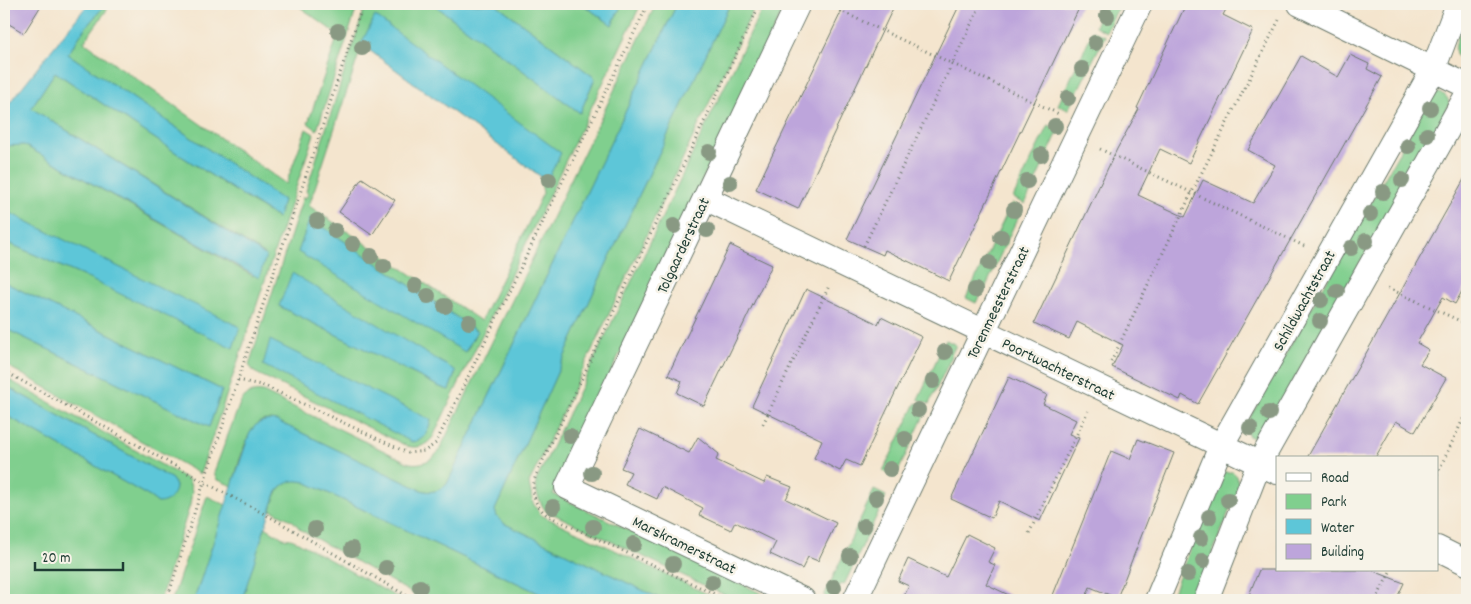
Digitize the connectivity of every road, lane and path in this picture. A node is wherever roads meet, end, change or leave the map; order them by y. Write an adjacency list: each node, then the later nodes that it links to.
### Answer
1 (363, 4): 22 (path)
2 (648, 4): 22 (path)
3 (798, 4): 15 (street, Tolgaarderstraat)
4 (826, 4): 9 (path)
5 (981, 4): 9 (path)
6 (1140, 4): 13 (street, Torenmeesterstraat)
7 (1458, 4): 10 (street, Schildwachtstraat)
8 (1291, 8): 10 (street); 14 (path)
9 (952, 63): 13 (path); 17 (path)
10 (1433, 70): 11 (street); 16 (street, Schildwachtstraat)
11 (1467, 86)
12 (1467, 95): 18 (street)
13 (1079, 131): 14 (path); 20 (street, Torenmeesterstraat)
14 (1192, 192): 16 (path); 23 (path)
15 (705, 198): 17 (street, Poortwachterstraat); 30 (street, Tolgaarderstraat)
16 (1327, 257): 26 (street, Schildwachtstraat)
17 (847, 266): 20 (street, Poortwachterstraat); 25 (path)
18 (1364, 277): 19 (path); 27 (street)
19 (1467, 324)
20 (982, 331): 23 (street, Poortwachterstraat); 38 (street, Torenmeesterstraat)
21 (4, 371): 29 (path)
22 (238, 380): 29 (path)
23 (1100, 388): 26 (street, Poortwachterstraat); 31 (path)
24 (1467, 411): 28 (path)
25 (763, 424)
26 (1221, 446): 27 (street, Poortwachterstraat); 39 (street, Schildwachtstraat)
27 (1268, 468): 40 (street)
28 (1438, 472)
29 (204, 482): 35 (path); 36 (path)
30 (567, 487): 37 (street, Marskramerstraat)
31 (1029, 533)
32 (1438, 548): 33 (street)
33 (1467, 563)
34 (1390, 572): 41 (path)
35 (168, 600)
36 (414, 600)
37 (803, 600)
38 (855, 600)
39 (1157, 600)
40 (1206, 600)
41 (1376, 600)

